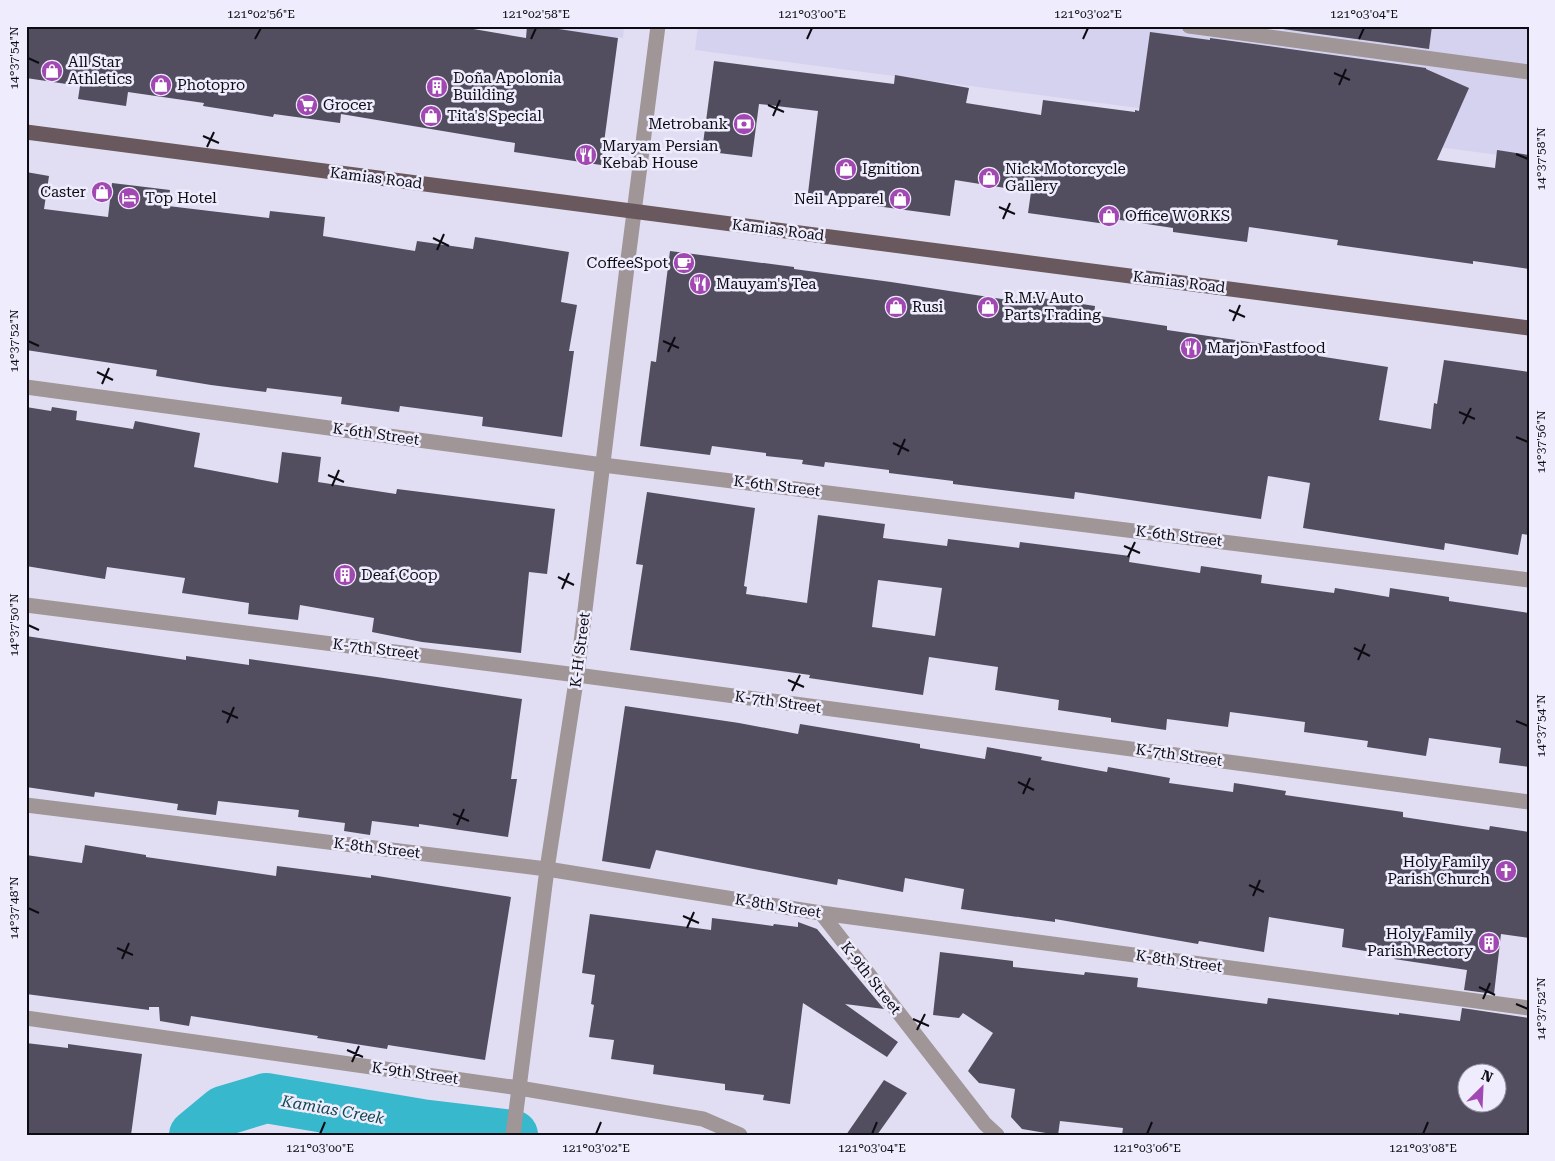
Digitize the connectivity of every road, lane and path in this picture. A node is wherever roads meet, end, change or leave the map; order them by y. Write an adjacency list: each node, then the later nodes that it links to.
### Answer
1 (658, 26): 5 (street, K-H Street)
2 (1190, 26): 3 (street)
3 (1529, 72)
4 (26, 132): 5 (main road, Kamias Road)
5 (635, 212): 6 (main road, Kamias Road); 8 (street, K-H Street)
6 (1529, 328)
7 (26, 387): 8 (street, K-6th Street)
8 (603, 465): 9 (street, K-6th Street); 11 (street, K-H Street)
9 (1529, 580)
10 (26, 605): 11 (street, K-7th Street)
11 (577, 675): 12 (street, K-7th Street); 14 (street, K-H Street)
12 (1529, 802)
13 (26, 805): 14 (street, K-8th Street)
14 (548, 869): 15 (street, K-8th Street); 18 (street, K-H Street)
15 (821, 913): 16 (street, K-8th Street); 21 (street, K-9th Street)
16 (1529, 1008)
17 (26, 1018): 18 (street, K-9th Street)
18 (520, 1088): 19 (street, K-H Street); 20 (street, K-9th Street)
19 (513, 1135)
20 (740, 1135)
21 (997, 1135)

